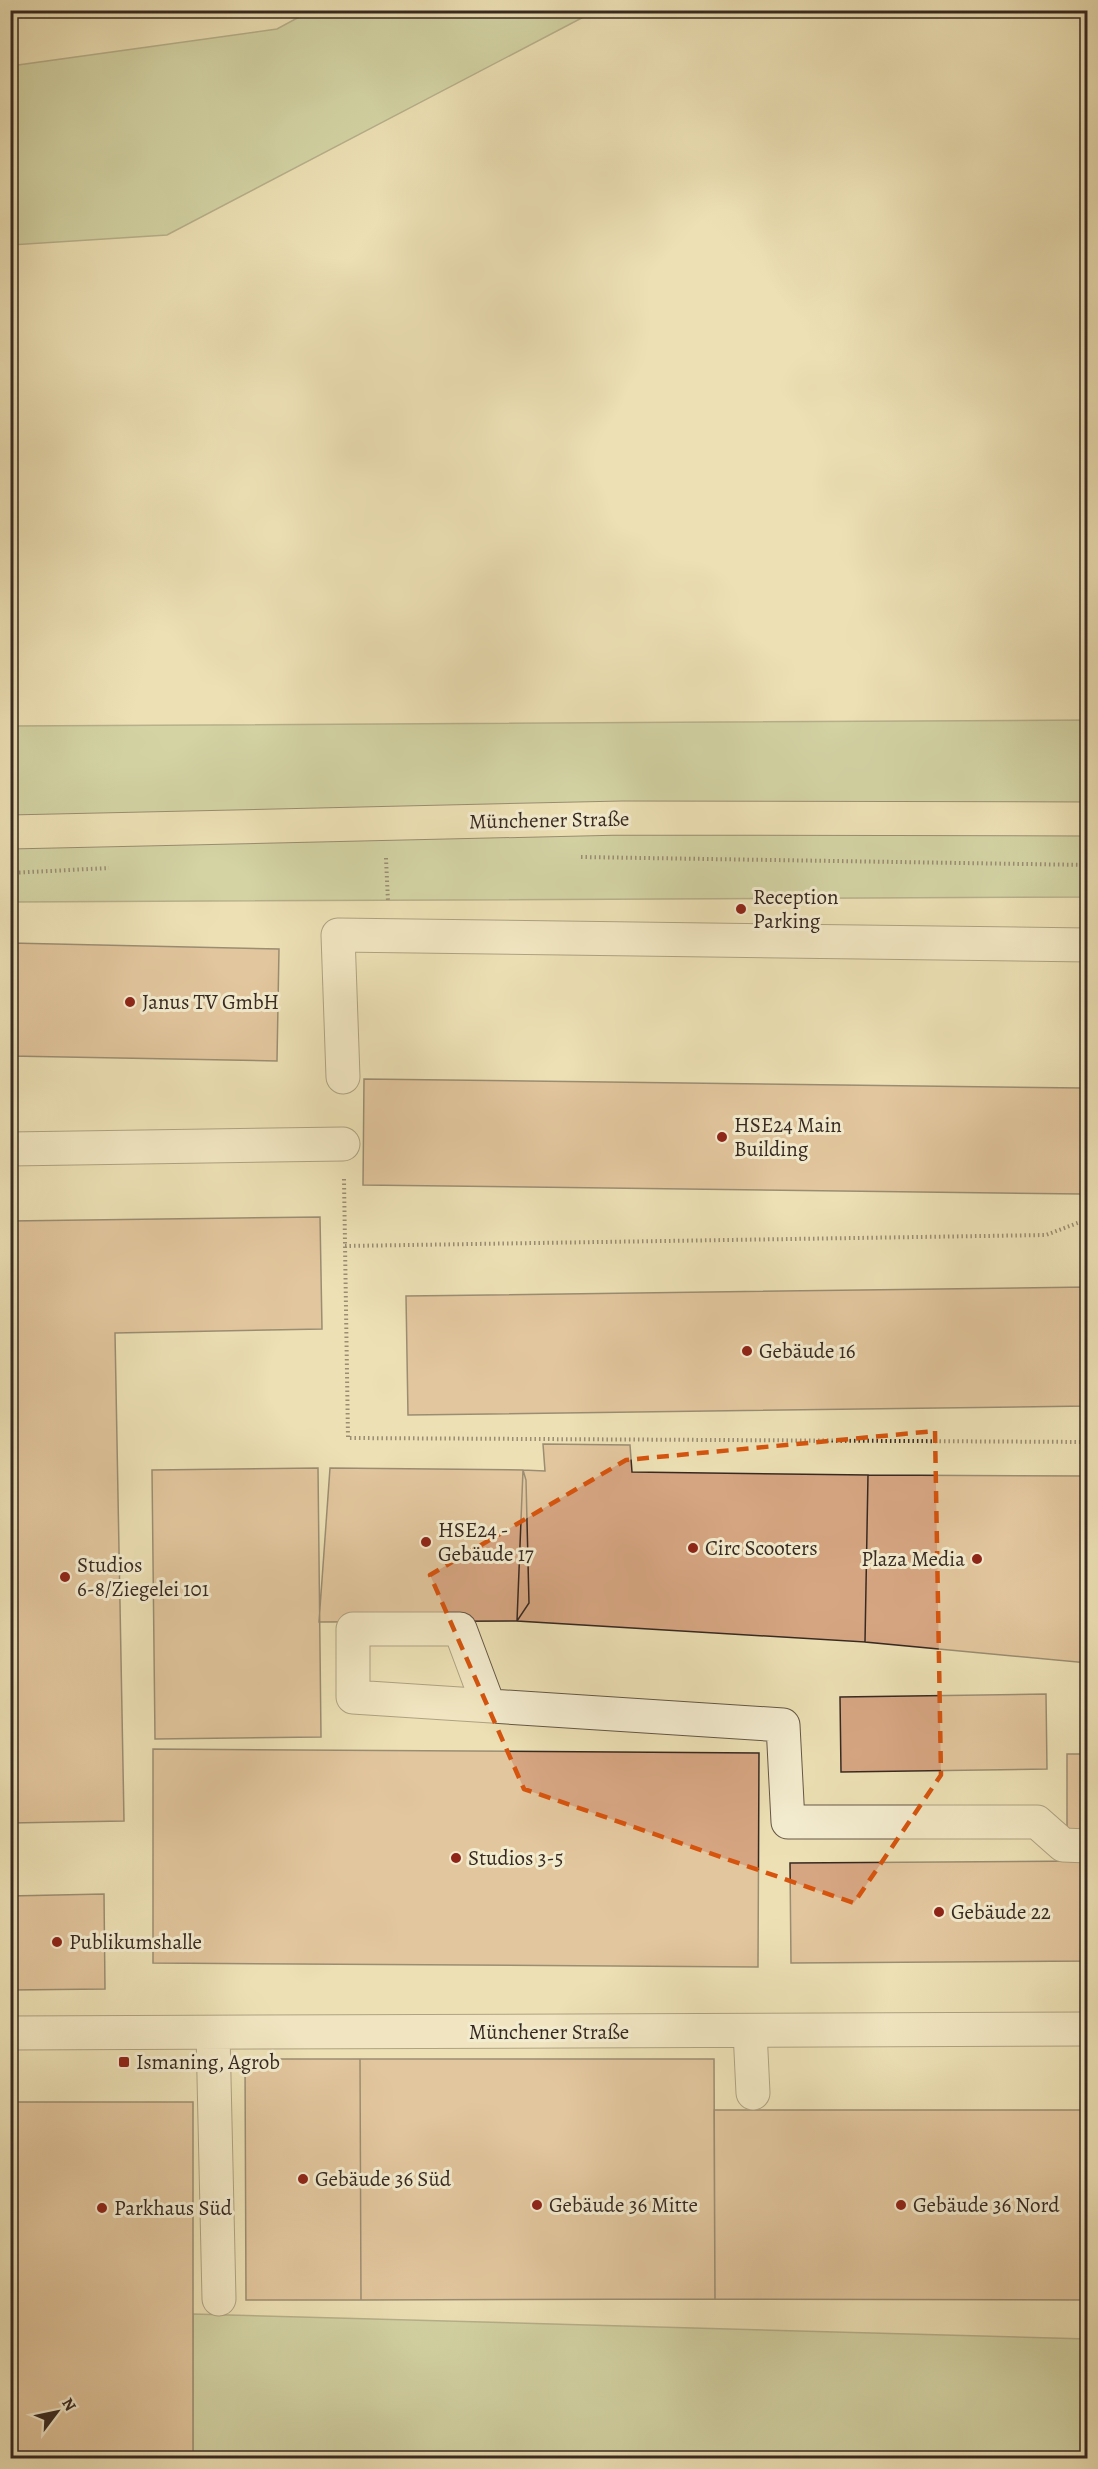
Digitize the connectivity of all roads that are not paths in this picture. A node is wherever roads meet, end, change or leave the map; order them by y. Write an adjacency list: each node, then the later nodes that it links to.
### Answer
1 (1088, 819): 2 (main road, Münchener Straße)
2 (10, 832)
3 (1088, 945): 4 (street)
4 (343, 1077)
5 (343, 1144): 6 (street)
6 (10, 1149)
7 (488, 1704): 8 (street)
8 (1088, 1846)
9 (1088, 2029): 10 (street, Münchener Straße)
10 (750, 2031): 12 (street, Münchener Straße); 13 (street)
11 (10, 2033): 12 (street, Münchener Straße)
12 (213, 2034): 14 (street)
13 (753, 2093)
14 (219, 2299)

